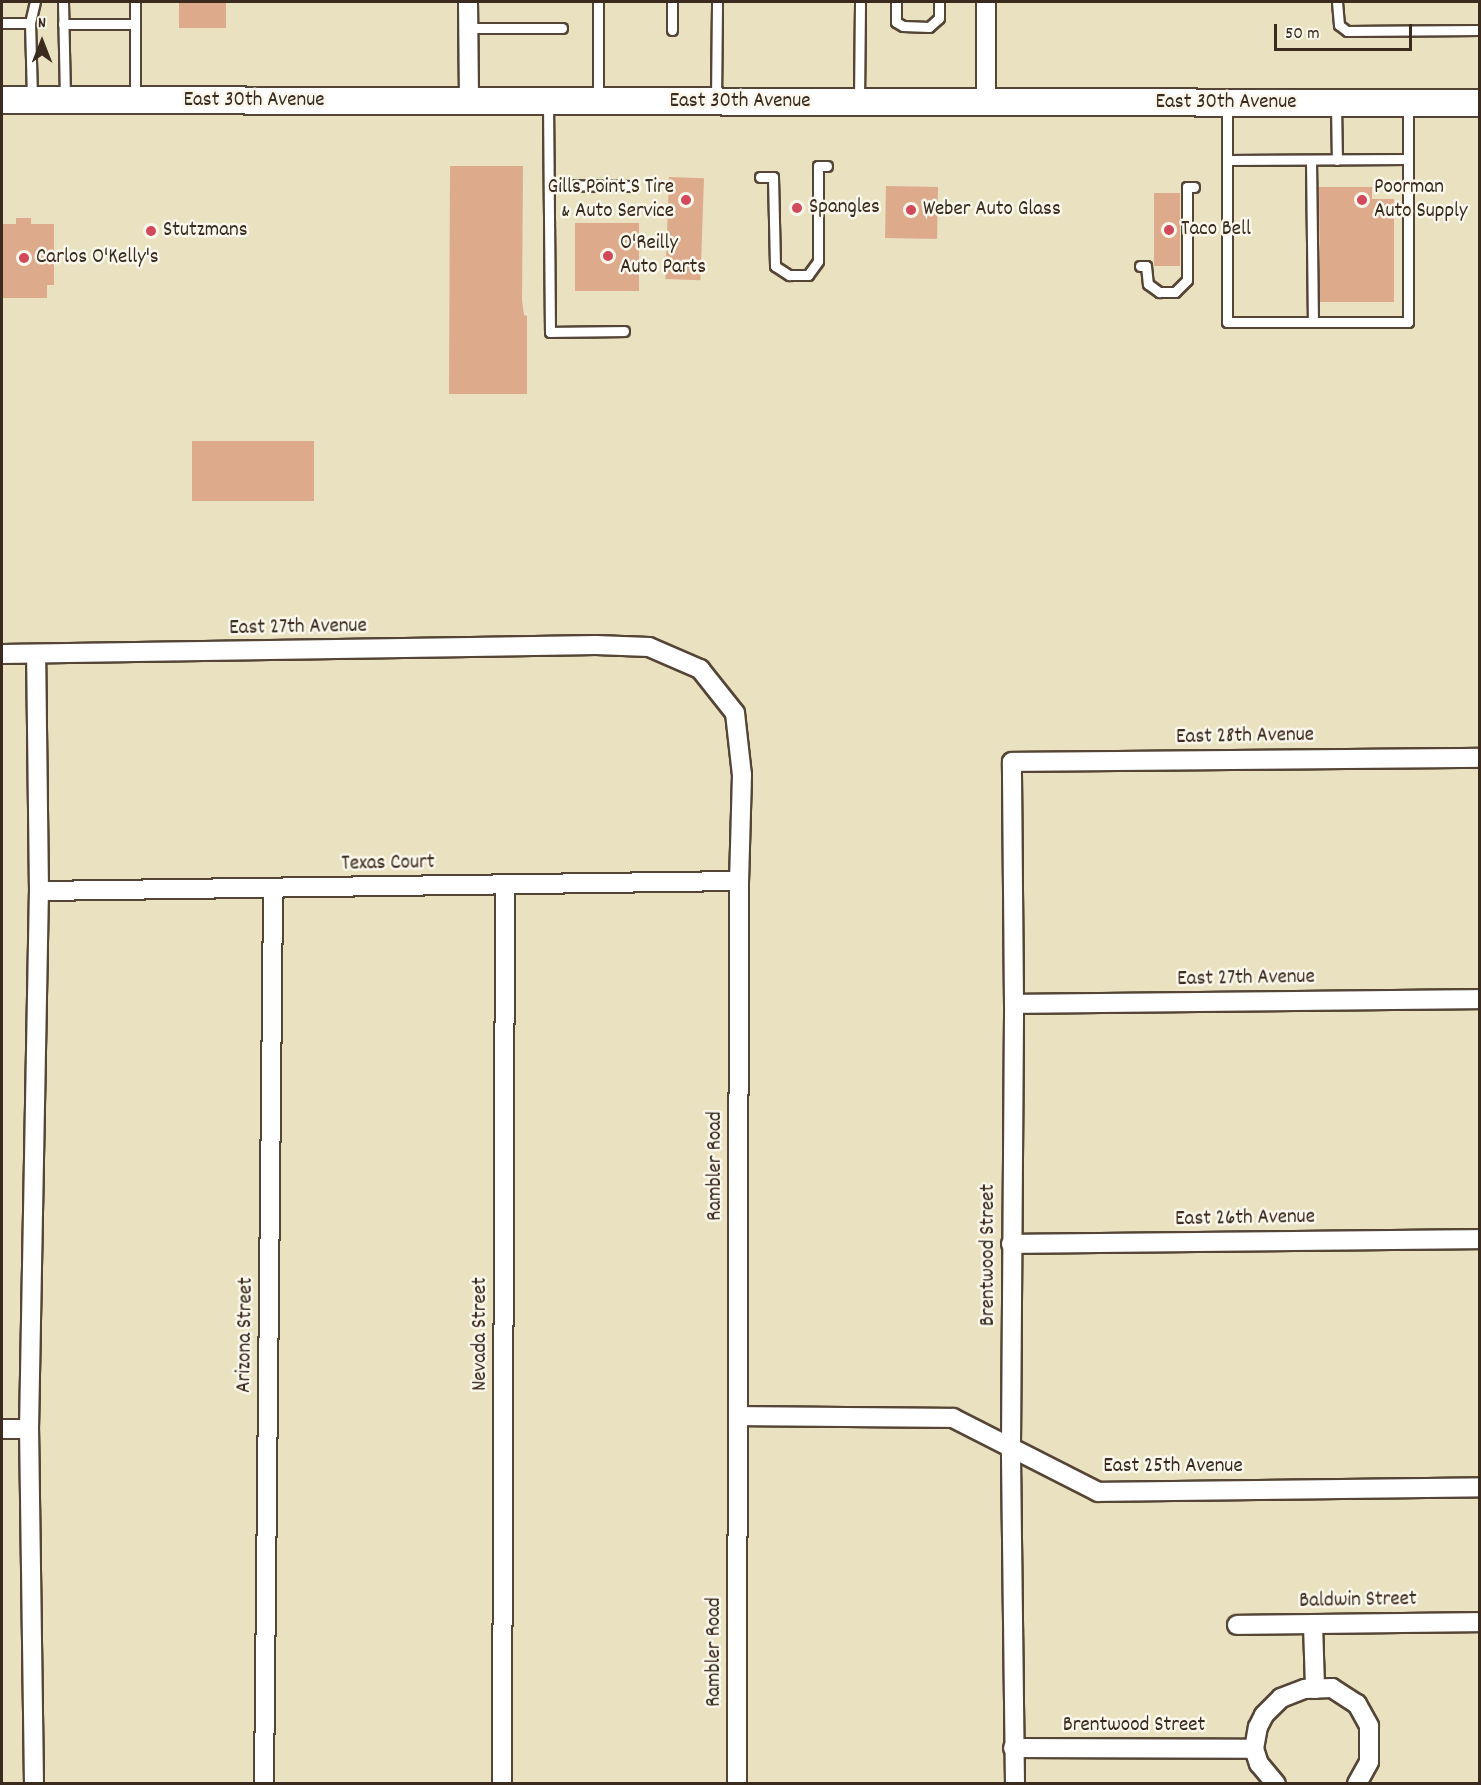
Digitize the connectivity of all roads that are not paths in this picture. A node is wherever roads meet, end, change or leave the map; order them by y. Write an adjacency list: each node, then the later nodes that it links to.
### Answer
1 (35, 2): 14 (lane)
2 (63, 2): 15 (lane)
3 (135, 2): 16 (lane)
4 (468, 2): 17 (street)
5 (598, 2): 27 (lane)
6 (672, 2): 19 (lane)
7 (717, 2): 28 (lane)
8 (860, 2): 29 (lane)
9 (896, 2): 10 (lane)
10 (939, 2)
11 (987, 2): 30 (street)
12 (1337, 2): 20 (lane)
13 (2, 23): 14 (lane)
14 (30, 23): 22 (lane)
15 (63, 24): 16 (lane); 23 (lane)
16 (135, 24): 24 (lane)
17 (469, 28): 18 (lane); 25 (street)
18 (562, 28)
19 (672, 30)
20 (1479, 30)
21 (2, 100): 22 (main road, East 30th Avenue)
22 (33, 100): 23 (main road, East 30th Avenue)
23 (65, 100): 24 (main road, East 30th Avenue)
24 (135, 100): 25 (main road, East 30th Avenue)
25 (469, 102): 26 (main road, East 30th Avenue)
26 (548, 102): 27 (main road, East 30th Avenue); 41 (lane)
27 (598, 102): 28 (main road, East 30th Avenue)
28 (716, 102): 29 (main road, East 30th Avenue)
29 (859, 102): 30 (main road, East 30th Avenue)
30 (986, 102): 31 (main road, East 30th Avenue)
31 (1227, 102): 32 (main road, East 30th Avenue); 36 (lane)
32 (1336, 103): 33 (main road, East 30th Avenue); 38 (lane)
33 (1408, 103): 34 (main road, East 30th Avenue); 35 (lane)
34 (1479, 103)
35 (1408, 159): 38 (lane); 45 (lane)
36 (1228, 160): 37 (lane); 45 (lane)
37 (1311, 160): 38 (lane); 45 (lane)
38 (1337, 160)
39 (827, 166): 40 (lane)
40 (760, 177)
41 (549, 185): 42 (lane); 46 (lane)
42 (628, 186)
43 (1194, 187): 44 (lane)
44 (1140, 267)
45 (1313, 322)
46 (624, 331)
47 (596, 645): 49 (street, East 27th Avenue); 52 (street, Rambler Road)
48 (2, 654): 49 (street, East 27th Avenue)
49 (36, 654): 55 (street)
50 (1479, 758): 51 (street, East 28th Avenue)
51 (1012, 762): 57 (street, Brentwood Street)
52 (739, 881): 53 (street, Texas Court); 60 (street, Rambler Road)
53 (505, 885): 54 (street, Texas Court); 73 (street, Nevada Street)
54 (273, 888): 55 (street, Texas Court); 72 (street, Arizona Street)
55 (39, 891): 62 (street)
56 (1479, 999): 57 (street, East 27th Avenue)
57 (1014, 1004): 59 (street, Brentwood Street)
58 (1479, 1239): 59 (street, East 26th Avenue)
59 (1011, 1244): 63 (street, Brentwood Street)
60 (739, 1416): 63 (street, East 25th Avenue); 74 (street, Rambler Road)
61 (2, 1428): 62 (street)
62 (29, 1429): 71 (street)
63 (1011, 1445): 64 (street, East 25th Avenue); 69 (street, Brentwood Street)
64 (1479, 1487)
65 (1479, 1622): 66 (street, Baldwin Street)
66 (1313, 1624): 67 (street, Baldwin Street); 68 (street)
67 (1237, 1625)
68 (1315, 1689): 70 (street); 77 (street)
69 (1013, 1748): 70 (street, Brentwood Street); 75 (street, Brentwood Street)
70 (1254, 1749): 76 (street)
71 (34, 1784)
72 (264, 1784)
73 (502, 1784)
74 (737, 1784)
75 (1015, 1784)
76 (1276, 1784)
77 (1357, 1784)

